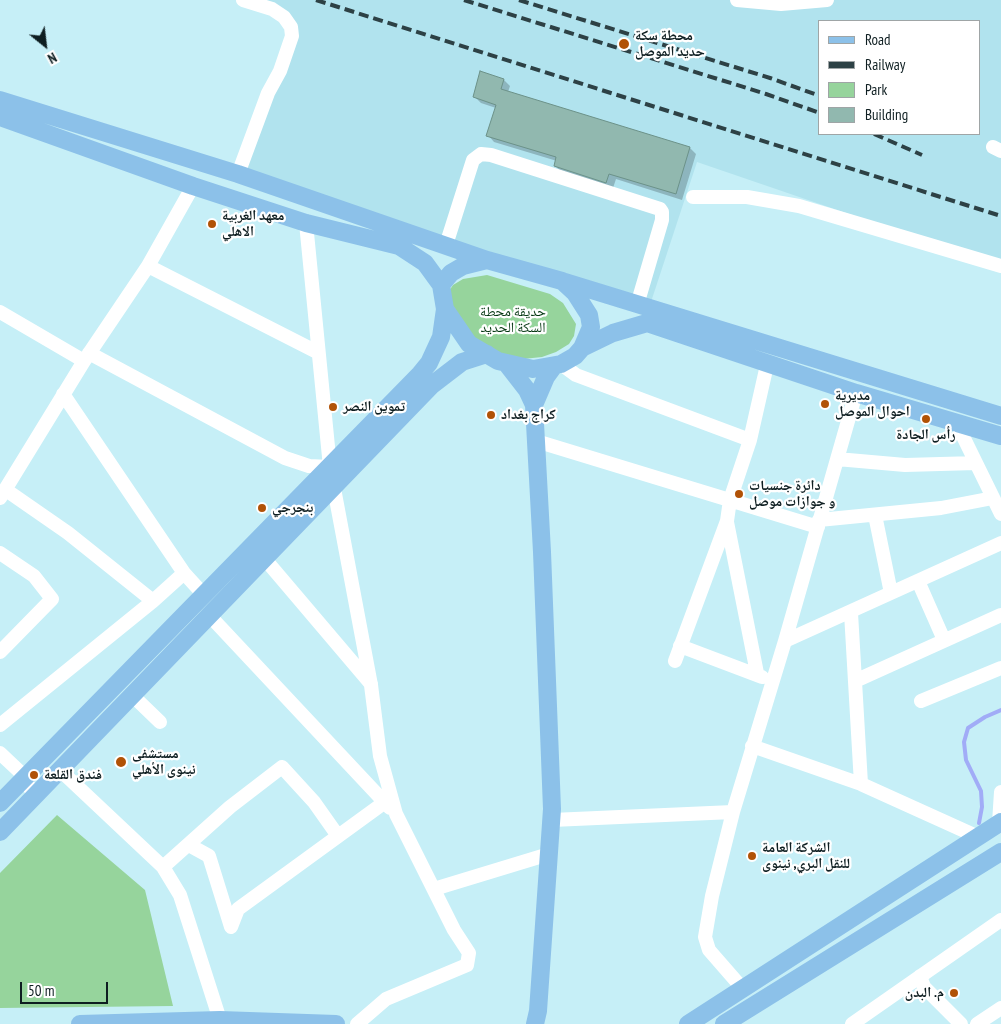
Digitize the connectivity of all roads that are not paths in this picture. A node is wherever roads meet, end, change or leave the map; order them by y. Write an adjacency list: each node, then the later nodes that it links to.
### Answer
1 (243, 0): 7 (street)
2 (737, 0): 4 (street)
3 (827, 0): 4 (street)
4 (759, 1)
5 (0, 100): 7 (main road)
6 (0, 117): 8 (main road)
7 (238, 174): 11 (main road)
8 (193, 186): 10 (main road); 13 (street)
9 (693, 197): 14 (street)
10 (306, 223): 16 (main road); 21 (street)
11 (446, 245): 12 (main road); 17 (street)
12 (487, 260): 15 (main road); 16 (main road)
13 (148, 266): 21 (street); 23 (street)
14 (1001, 266)
15 (562, 281): 17 (main road); 20 (main road)
16 (441, 285): 18 (main road)
17 (636, 304): 30 (main road)
18 (445, 309): 22 (main road); 37 (main road)
19 (0, 312): 23 (street)
20 (582, 348): 25 (main road); 26 (main road)
21 (318, 352): 37 (street)
22 (486, 354): 24 (main road); 39 (main road)
23 (86, 357): 28 (street); 37 (street)
24 (506, 363): 25 (main road); 29 (main road)
25 (558, 365): 29 (main road); 34 (street)
26 (768, 365): 27 (main road); 34 (street)
27 (856, 393): 31 (main road); 35 (street)
28 (64, 394): 38 (street); 49 (street)
29 (534, 405): 33 (main road)
30 (1001, 416)
31 (956, 422): 32 (main road); 36 (street)
32 (1001, 436)
33 (536, 440): 41 (street); 82 (main road)
34 (750, 440): 41 (street)
35 (837, 459): 36 (street); 45 (street)
36 (976, 463): 40 (street)
37 (330, 467): 39 (street); 52 (main road)
38 (4, 485): 53 (street)
39 (334, 486): 48 (main road); 66 (street)
40 (993, 498): 42 (street); 43 (street)
41 (730, 500): 44 (street); 45 (street)
42 (1001, 514)
43 (875, 516): 45 (street); 51 (street)
44 (727, 521): 59 (street); 63 (street)
45 (819, 524): 58 (street)
46 (1001, 542): 50 (street)
47 (0, 554): 60 (street)
48 (264, 558): 55 (main road); 66 (street)
49 (184, 573): 52 (street); 53 (street)
50 (918, 581): 51 (street); 57 (street)
51 (891, 593): 54 (street)
52 (204, 595): 74 (main road)
53 (154, 601): 70 (street)
54 (851, 613): 58 (street); 64 (street)
55 (209, 615): 67 (main road); 78 (street)
56 (1001, 615): 57 (street)
57 (944, 640): 64 (street)
58 (785, 641): 65 (street)
59 (680, 646): 61 (street); 63 (street)
60 (0, 652)
61 (675, 661)
62 (1001, 668): 68 (street)
63 (757, 673): 65 (street)
64 (855, 681): 75 (street)
65 (771, 683): 71 (street)
66 (372, 685): 81 (street)
67 (132, 695): 69 (street); 73 (main road)
68 (921, 701)
69 (160, 722)
70 (0, 725)
71 (752, 746): 75 (street); 80 (street)
72 (0, 753): 74 (street)
73 (60, 770): 77 (main road); 90 (street)
74 (25, 778): 77 (street); 79 (main road)
75 (861, 784): 86 (street)
76 (1001, 792): 83 (street)
77 (35, 796): 84 (main road)
78 (385, 802): 81 (street); 85 (street)
79 (0, 804)
80 (733, 812): 82 (street); 94 (street)
81 (396, 814): 91 (street)
82 (552, 820): 89 (main road)
83 (1000, 822): 86 (main road)
84 (0, 832)
85 (338, 836): 87 (street); 87 (street)
86 (976, 836): 94 (main road)
87 (189, 844): 90 (street)
88 (1001, 852): 103 (main road)
89 (549, 854): 91 (street); 97 (main road)
90 (163, 867): 96 (street)
91 (434, 889): 100 (street)
92 (1001, 920): 93 (street)
93 (920, 976): 104 (street); 105 (street)
94 (743, 989): 102 (main road)
95 (1001, 1008): 106 (street)
96 (220, 1020): 98 (main road); 99 (main road)
97 (538, 1020): 101 (main road)
98 (80, 1024)
99 (336, 1024)
100 (357, 1024)
101 (526, 1024)
102 (688, 1024)
103 (724, 1024)
104 (852, 1024)
105 (961, 1024)
106 (977, 1024)

